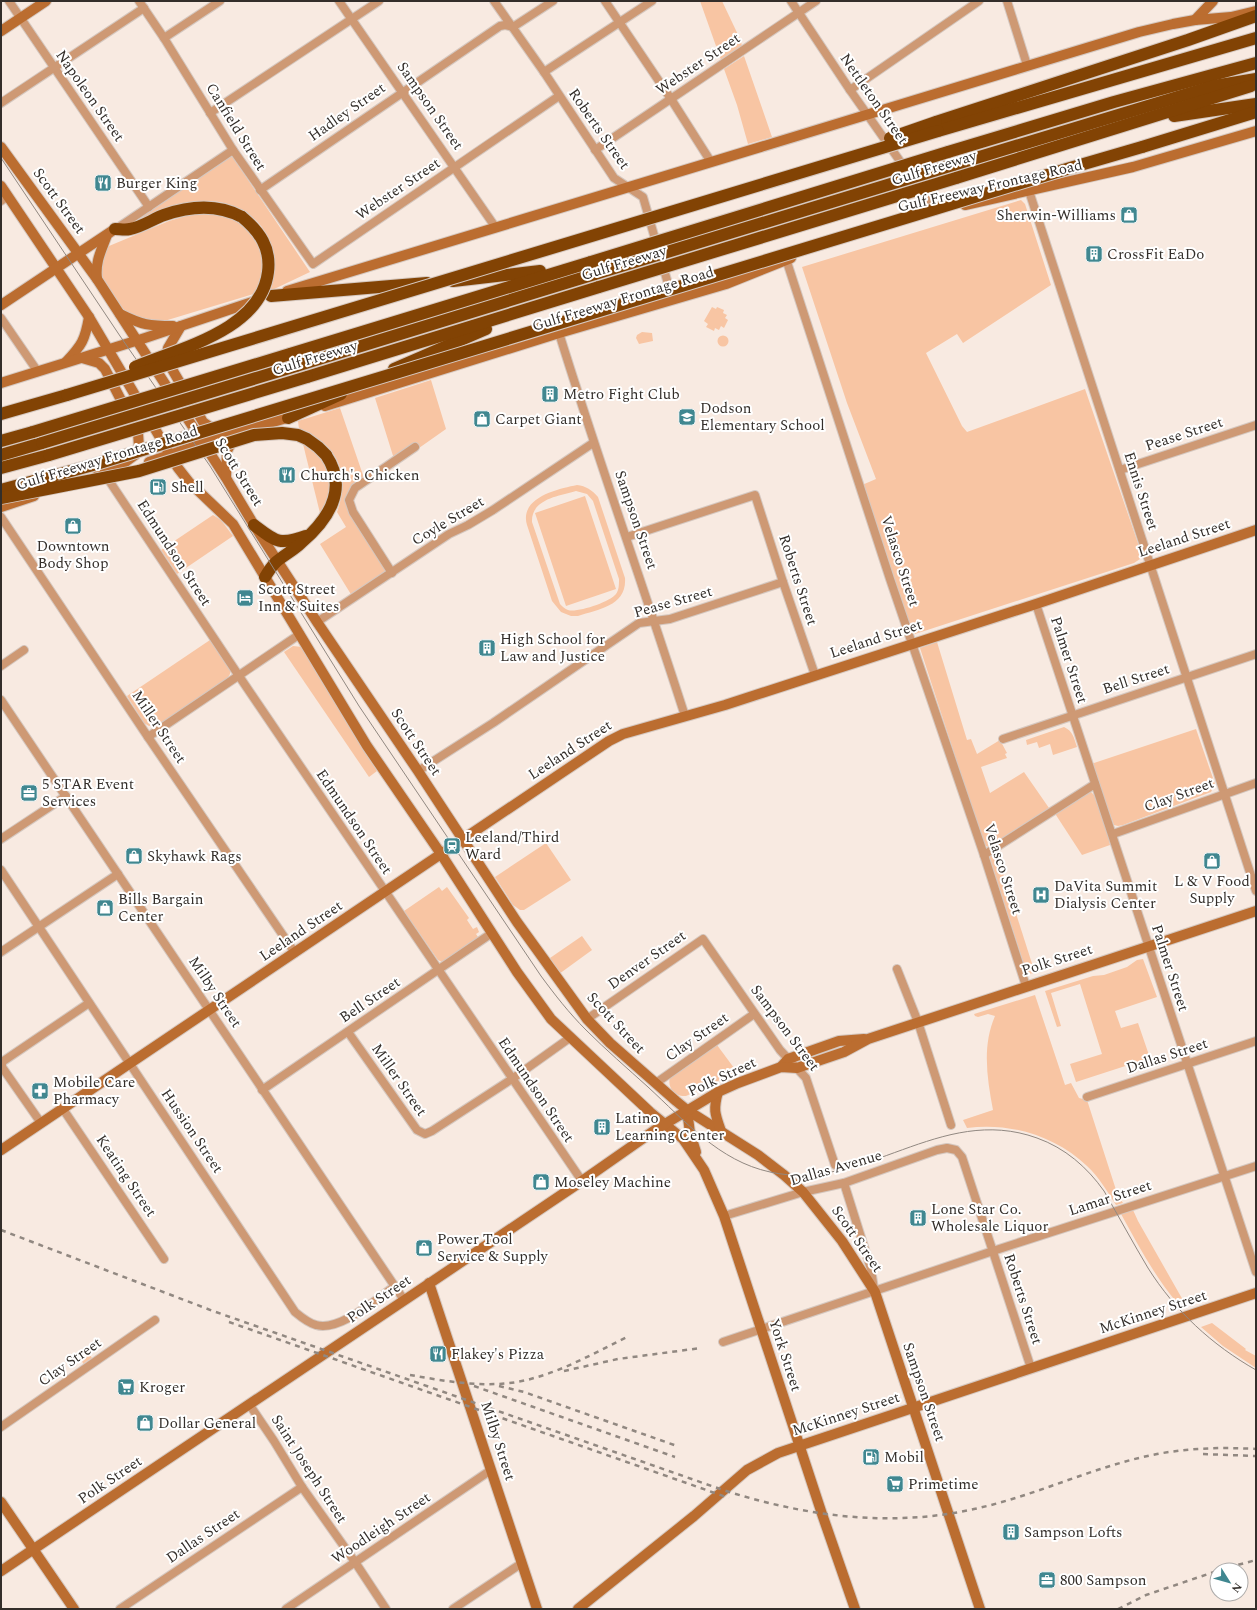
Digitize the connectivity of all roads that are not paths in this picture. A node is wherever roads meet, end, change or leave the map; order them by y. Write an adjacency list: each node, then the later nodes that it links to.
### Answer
1 (9, 1): 19 (street, Napoleon Street)
2 (46, 1): 19 (main road)
3 (220, 1): 25 (street)
4 (339, 1): 20 (street, Sampson Street)
5 (380, 1): 20 (street)
6 (494, 1): 23 (street, Roberts Street)
7 (553, 1): 23 (street, Hadley Street)
8 (605, 1): 22 (street)
9 (652, 1): 22 (street)
10 (791, 1): 17 (street, Nettleton Street)
11 (816, 1): 17 (street, Webster Street)
12 (979, 1): 33 (street)
13 (1007, 1): 28 (street)
14 (1213, 1): 21 (main road)
15 (142, 5): 25 (street, Canfield Street); 29 (street)
16 (1256, 11): 21 (main road)
17 (799, 13): 33 (street, Nettleton Street); 36 (street, Webster Street)
18 (1256, 16): 43 (highway)
19 (20, 18): 24 (main road); 29 (street, Napoleon Street)
20 (352, 19): 34 (street, Sampson Street); 40 (street)
21 (1195, 20): 28 (main road)
22 (619, 22): 30 (street); 36 (street)
23 (513, 28): 30 (street, Roberts Street); 34 (street, Hadley Street)
24 (1, 31)
25 (164, 38): 40 (street, Canfield Street)
26 (1256, 38): 43 (highway)
27 (1256, 63): 62 (highway, Gulf Freeway, bridge)
28 (1027, 65): 41 (main road)
29 (54, 68): 37 (street); 55 (street, Napoleon Street)
30 (544, 72): 35 (street, Roberts Street)
31 (1256, 80): 89 (highway, Gulf Freeway, bridge)
32 (1256, 85): 42 (highway, Gulf Freeway)
33 (850, 90): 41 (street, Nettleton Street)
34 (402, 92): 49 (street, Sampson Street); 52 (street, Hadley Street)
35 (559, 96): 47 (street, Roberts Street); 49 (street, Webster Street)
36 (671, 99): 47 (street, Webster Street); 48 (street)
37 (1, 103)
38 (1256, 104): 42 (highway)
39 (1256, 112): 96 (highway, bridge)
40 (210, 113): 46 (street, Canfield Street)
41 (867, 114): 48 (main road); 56 (street, Nettleton Street)
42 (1143, 120): 68 (highway, Gulf Freeway, bridge)
43 (937, 127): 80 (highway, bridge)
44 (1256, 132): 53 (main road, Gulf Freeway Frontage Road)
45 (1, 147): 59 (main road, Scott Street)
46 (233, 150): 52 (street, Canfield Street); 55 (street)
47 (595, 150): 51 (street, Roberts Street)
48 (711, 162): 51 (main road)
49 (455, 167): 57 (street, Sampson Street); 61 (street, Webster Street)
50 (1, 186): 54 (main road)
51 (627, 187): 57 (main road); 66 (street, Roberts Street)
52 (260, 190): 61 (street, Canfield Street)
53 (1029, 191): 56 (main road, Gulf Freeway Frontage Road); 92 (street, Ennis Street)
54 (5, 198): 63 (main road)
55 (149, 206): 58 (street)
56 (935, 212): 60 (main road, Gulf Freeway Frontage Road)
57 (496, 228): 65 (main road)
58 (111, 232): 59 (main road); 64 (main road); 80 (highway, bridge)
59 (78, 254): 63 (main road); 64 (main road, Scott Street)
60 (786, 259): 66 (main road, Gulf Freeway Frontage Road); 113 (street, Velasco Street)
61 (313, 264)
62 (573, 267): 65 (highway); 85 (highway, Gulf Freeway, bridge)
63 (57, 268): 67 (main road); 70 (main road)
64 (97, 280): 69 (main road, Scott Street)
65 (271, 296): 72 (main road)
66 (673, 299): 73 (main road, Gulf Freeway Frontage Road)
67 (1, 305)
68 (542, 305): 82 (highway); 91 (highway, Gulf Freeway, bridge)
69 (119, 313): 72 (main road); 74 (main road, Scott Street)
70 (89, 317): 75 (main road); 77 (main road)
71 (1, 318): 78 (street)
72 (181, 326): 74 (main road); 84 (main road)
73 (559, 333): 82 (main road, Gulf Freeway Frontage Road); 86 (street, Sampson Street)
74 (137, 341): 75 (main road); 87 (main road, Scott Street)
75 (108, 350): 76 (main road); 90 (main road)
76 (82, 358): 77 (main road); 95 (main road)
77 (66, 363): 78 (main road)
78 (38, 372): 79 (main road)
79 (1, 383)
80 (67, 395): 81 (highway)
81 (1, 414)
82 (288, 418): 84 (main road, Gulf Freeway Frontage Road)
83 (1256, 425): 92 (street, Pease Street)
84 (237, 432): 87 (main road, Gulf Freeway Frontage Road); 94 (main road)
85 (1, 442)
86 (593, 443): 103 (street, Sampson Street); 106 (street, Coyle Street)
87 (204, 444): 90 (main road, Gulf Freeway Frontage Road); 94 (main road, Scott Street)
88 (415, 447): 106 (street)
89 (1, 455)
90 (170, 455): 93 (main road, Gulf Freeway Frontage Road); 107 (main road)
91 (1, 468)
92 (1120, 470): 105 (street, Ennis Street)
93 (106, 476): 95 (main road, Gulf Freeway Frontage Road); 118 (street, Edmundson Street)
94 (226, 478): 100 (main road, Scott Street)
95 (86, 482): 98 (main road, Gulf Freeway Frontage Road)
96 (1, 490)
97 (1, 498): 102 (highway, bridge)
98 (1, 507)
99 (1, 517): 123 (street, Miller Street)
100 (254, 525): 102 (highway); 104 (main road, Scott Street)
101 (1256, 530): 105 (main road, Leeland Street)
102 (311, 535): 104 (highway)
103 (627, 537): 108 (street, Roberts Street); 110 (street, Sampson Street)
104 (277, 561): 107 (highway); 111 (main road, Scott Street)
105 (1150, 565): 109 (main road, Leeland Street); 119 (street, Ennis Street)
106 (392, 573): 111 (street, Coyle Street)
107 (265, 577): 112 (main road)
108 (783, 582): 110 (street, Pease Street); 117 (street, Roberts Street)
109 (1036, 604): 113 (main road, Leeland Street); 121 (street, Palmer Street)
110 (655, 621): 122 (street, Sampson Street); 125 (street, Pease Street)
111 (317, 622): 125 (main road, Scott Street)
112 (300, 634): 118 (street); 133 (main road)
113 (913, 643): 117 (main road, Leeland Street); 134 (street, Velasco Street)
114 (24, 650): 116 (street)
115 (1256, 654): 119 (street, Bell Street)
116 (1, 666)
117 (815, 675): 122 (main road, Leeland Street)
118 (239, 676): 123 (street); 138 (street, Edmundson Street)
119 (1187, 677): 121 (street, Bell Street); 128 (street, Ennis Street)
120 (1, 700): 129 (street, Milby Street)
121 (1072, 715): 124 (street, Bell Street); 127 (street, Palmer Street)
122 (686, 716): 132 (main road, Leeland Street)
123 (148, 737): 145 (street, Miller Street)
124 (1002, 738)
125 (418, 771): 132 (main road, Scott Street)
126 (1256, 783): 128 (street, Clay Street)
127 (1095, 784): 130 (street, Palmer Street); 134 (street)
128 (1224, 794): 130 (street, Clay Street); 137 (street, Ennis Street)
129 (66, 796): 131 (street); 136 (street, Milby Street)
130 (1113, 834): 143 (street, Palmer Street)
131 (1, 840)
132 (463, 840): 133 (main road, Leeland Street); 152 (main road, Scott Street)
133 (441, 854): 138 (main road, Leeland Street); 141 (main road)
134 (984, 854): 148 (street, Velasco Street)
135 (1, 870): 140 (street, Hussion Street)
136 (118, 874): 140 (street); 150 (street, Milby Street)
137 (1256, 891)
138 (385, 892): 145 (main road, Leeland Street); 147 (street, Edmundson Street)
139 (1256, 912): 143 (main road, Polk Street)
140 (40, 927): 144 (street); 149 (street, Hussion Street)
141 (492, 933): 147 (street, Bell Street); 155 (main road)
142 (703, 939): 151 (street, Sampson Street); 152 (street, Denver Street)
143 (1148, 946): 148 (main road, Polk Street); 160 (street, Palmer Street)
144 (1, 952)
145 (295, 953): 150 (main road, Leeland Street)
146 (897, 969): 153 (street)
147 (439, 971): 154 (street, Bell Street); 163 (street, Edmundson Street)
148 (1026, 986): 153 (main road, Polk Street)
149 (89, 1003): 159 (street, Hussion Street); 170 (street)
150 (209, 1010): 159 (main road, Leeland Street); 165 (street, Milby Street)
151 (754, 1014): 158 (street, Sampson Street); 164 (street, Clay Street)
152 (587, 1019): 164 (main road, Scott Street)
153 (918, 1022): 156 (main road, Polk Street); 172 (street)
154 (348, 1032): 163 (street, Miller Street); 165 (street, Bell Street)
155 (571, 1037): 163 (street); 171 (main road)
156 (868, 1039): 158 (main road, Polk Street); 162 (main road, Polk Street)
157 (1256, 1041): 160 (street, Dallas Street)
158 (788, 1059): 161 (main road, Polk Street); 162 (street, Sampson Street)
159 (130, 1064): 168 (main road, Leeland Street); 188 (street, Hussion Street)
160 (1186, 1064): 167 (street, Dallas Street); 179 (street, Palmer Street)
161 (781, 1067): 162 (main road, Polk Street); 166 (main road, Polk Street)
162 (797, 1068): 177 (street, Sampson Street)
163 (512, 1079): 180 (street, Edmundson Street)
164 (656, 1083): 169 (main road, Scott Street)
165 (262, 1090): 188 (street, Milby Street)
166 (718, 1092): 169 (main road, Polk Street); 173 (main road)
167 (1087, 1097)
168 (63, 1109): 170 (main road, Leeland Street); 185 (street, Keating Street)
169 (687, 1110): 171 (main road, Polk Street); 173 (main road, Scott Street); 176 (main road)
170 (41, 1123): 174 (main road, Leeland Street)
171 (665, 1124): 176 (main road, York Street); 180 (main road, Polk Street)
172 (951, 1125)
173 (720, 1131): 182 (main road, Scott Street)
174 (1, 1150)
175 (956, 1150): 181 (street, Dallas Avenue); 184 (street, Roberts Street)
176 (699, 1163): 183 (main road, York Street)
177 (835, 1165)
178 (1256, 1166): 179 (street, Lamar Street)
179 (1223, 1177): 184 (street, Lamar Street); 186 (street, Palmer Street)
180 (582, 1181): 187 (main road, Polk Street)
181 (844, 1183): 182 (street, Dallas Avenue); 189 (street, Sampson Street)
182 (803, 1192): 183 (street, Dallas Avenue); 189 (main road, Scott Street)
183 (724, 1216): 193 (main road, York Street)
184 (993, 1251): 189 (street, Lamar Street); 195 (street, Roberts Street)
185 (164, 1259)
186 (1256, 1272)
187 (429, 1283): 191 (main road, Polk Street); 200 (main road, Milby Street)
188 (394, 1287): 191 (street, Milby Street)
189 (875, 1292): 193 (street, Lamar Street); 197 (main road, Sampson Street)
190 (1256, 1293): 195 (main road, McKinney Street)
191 (404, 1300): 196 (main road, Polk Street)
192 (156, 1320): 198 (street, Clay Street)
193 (761, 1330): 194 (street, Lamar Street); 199 (main road, York Street)
194 (723, 1342)
195 (1031, 1368): 197 (main road, McKinney Street)
196 (249, 1404): 201 (street, Saint Joseph Street); 203 (main road, Polk Street)
197 (914, 1407): 199 (main road, McKinney Street); 215 (main road, Sampson Street)
198 (1, 1427)
199 (799, 1445): 213 (main road, McKinney Street); 214 (main road, York Street)
200 (491, 1470): 204 (street, Woodleigh Street); 205 (main road, Milby Street)
201 (302, 1487): 204 (street, Saint Joseph Street); 208 (street, Dallas Street)
202 (1, 1502): 203 (main road)
203 (33, 1550): 206 (main road, Polk Street); 207 (main road)
204 (355, 1562): 209 (street, Woodleigh Street); 210 (street, Saint Joseph Street)
205 (522, 1562): 211 (street); 212 (main road, Milby Street)
206 (1, 1571)
207 (74, 1609)
208 (120, 1609)
209 (286, 1609)
210 (386, 1609)
211 (453, 1609)
212 (537, 1609)
213 (578, 1609)
214 (855, 1609)
215 (980, 1609)

